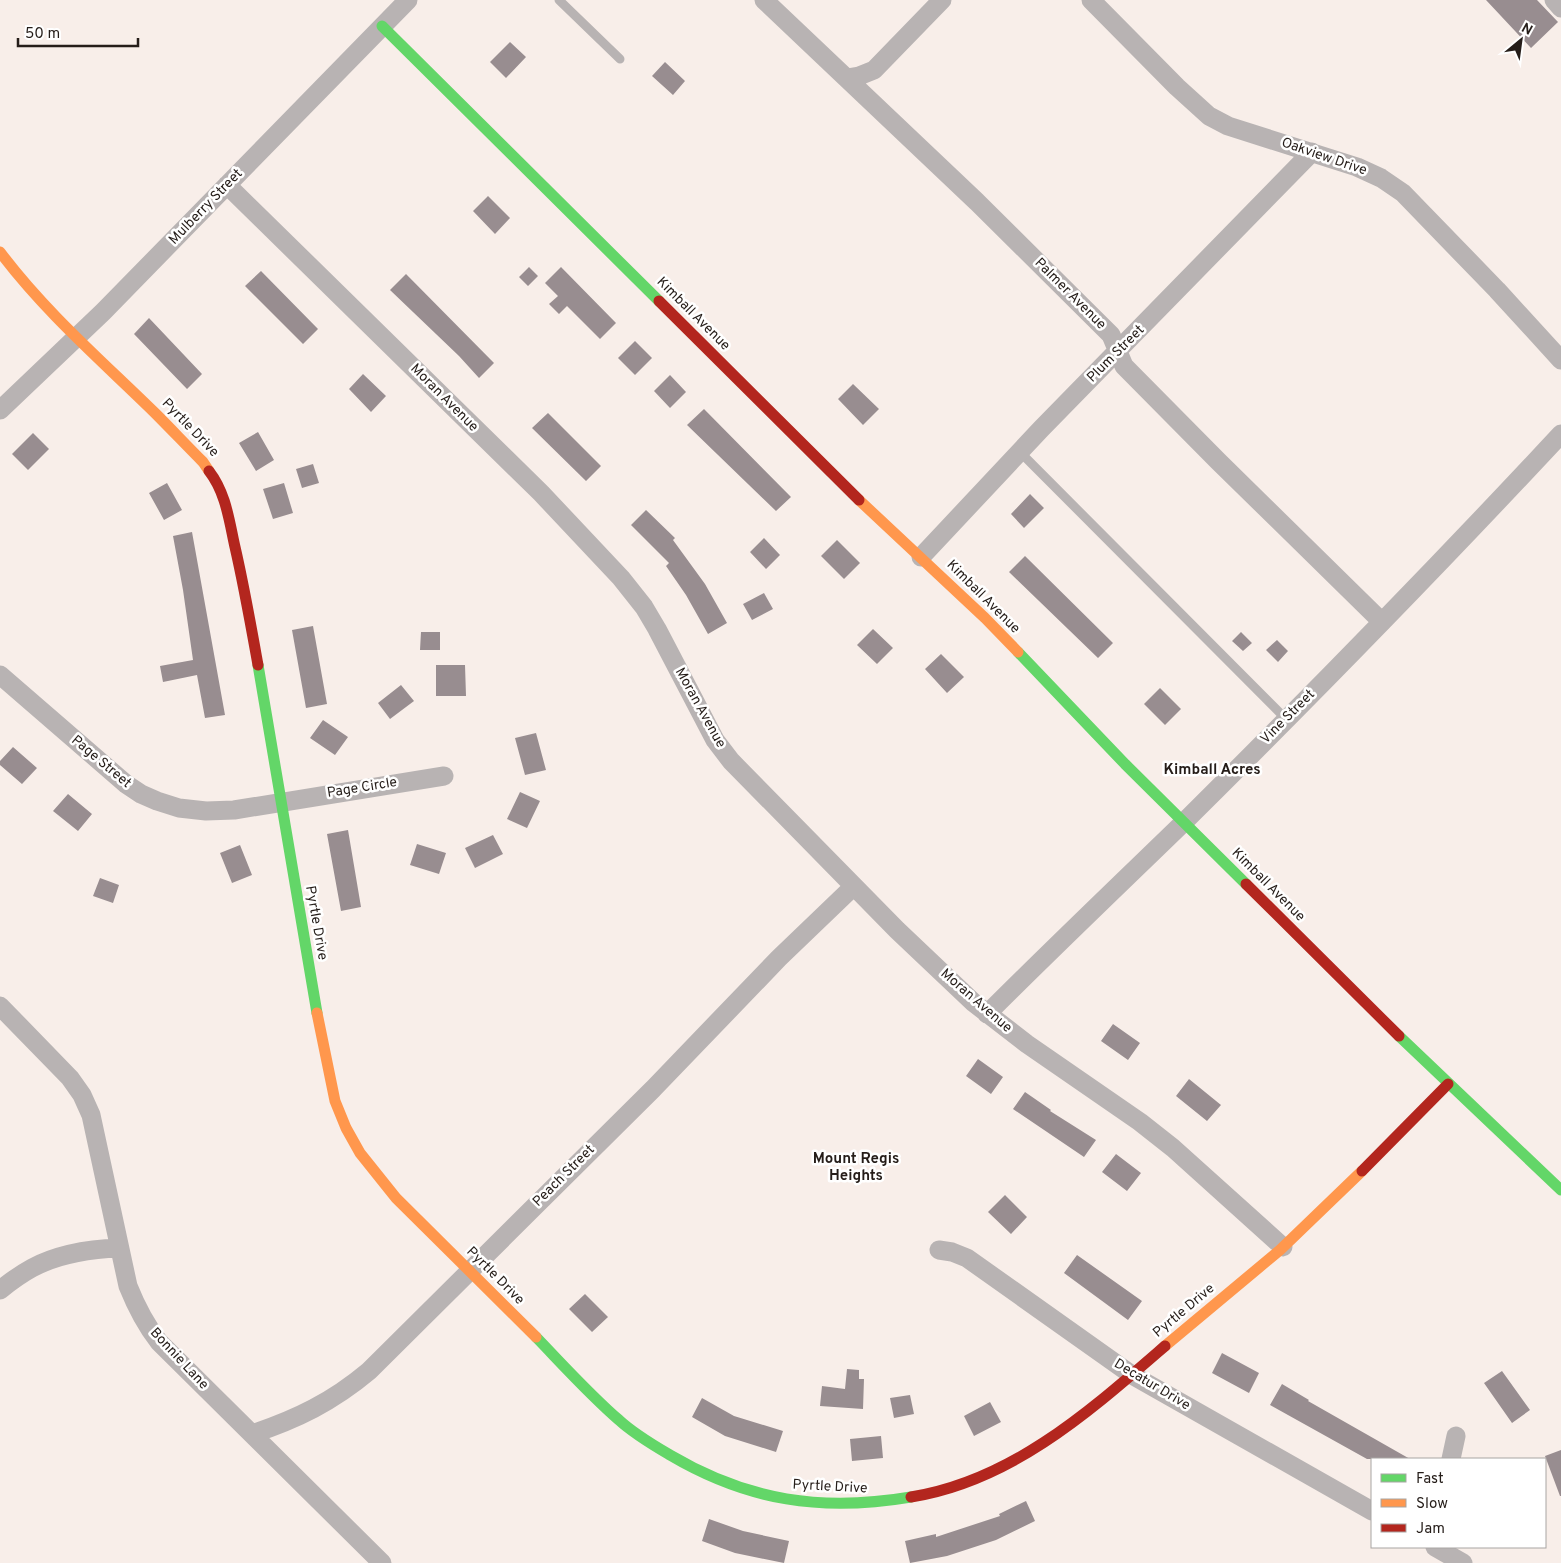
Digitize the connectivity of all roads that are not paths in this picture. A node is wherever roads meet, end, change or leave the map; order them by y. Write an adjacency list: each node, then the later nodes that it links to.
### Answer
1 (408, 0): 8 (street, Mulberry Street)
2 (559, 0): 9 (lane)
3 (764, 0): 10 (street, Palmer Avenue)
4 (942, 0): 10 (street)
5 (1091, 0): 11 (street, Oakview Drive)
6 (1554, 0): 7 (street)
7 (1561, 8)
8 (382, 26): 12 (street, Mulberry Street); 20 (street, Kimball Avenue)
9 (620, 59)
10 (847, 78): 15 (street, Palmer Avenue)
11 (1312, 152): 15 (street, Plum Street); 16 (street, Oakview Drive)
12 (227, 185): 14 (street, Mulberry Street); 27 (street, Moran Avenue)
13 (0, 252): 14 (street, Pyrtle Drive)
14 (76, 338): 17 (street, Mulberry Street); 25 (street, Pyrtle Drive)
15 (1118, 352): 19 (street, Plum Street); 21 (street, Palmer Avenue)
16 (1561, 360)
17 (0, 410)
18 (1561, 434): 21 (street, Vine Street)
19 (1020, 452): 20 (street, Plum Street); 23 (lane)
20 (921, 556): 26 (street, Kimball Avenue)
21 (1382, 622): 23 (street, Vine Street)
22 (2, 683): 25 (street, Page Street)
23 (1286, 719): 26 (street, Vine Street)
24 (444, 776): 25 (street, Page Circle)
25 (280, 802): 35 (street, Pyrtle Drive)
26 (1184, 822): 29 (street, Vine Street); 30 (street, Kimball Avenue)
27 (854, 886): 29 (street, Moran Avenue); 35 (street, Peach Street)
28 (0, 1006): 33 (street, Bonnie Lane)
29 (987, 1014): 32 (street, Moran Avenue)
30 (1448, 1084): 31 (street, Kimball Avenue); 32 (street, Pyrtle Drive)
31 (1561, 1190)
32 (1283, 1247): 37 (street, Pyrtle Drive)
33 (119, 1248): 36 (street); 38 (street, Bonnie Lane)
34 (939, 1250): 37 (street, Decatur Drive)
35 (469, 1271): 37 (street, Pyrtle Drive); 38 (street, Peach Street)
36 (0, 1290)
37 (1132, 1375): 41 (street, Decatur Drive)
38 (252, 1434): 43 (street, Bonnie Lane)
39 (1456, 1436): 40 (street)
40 (1451, 1458)
41 (1371, 1510)
42 (1437, 1548): 44 (street)
43 (382, 1563)
44 (1463, 1563)

